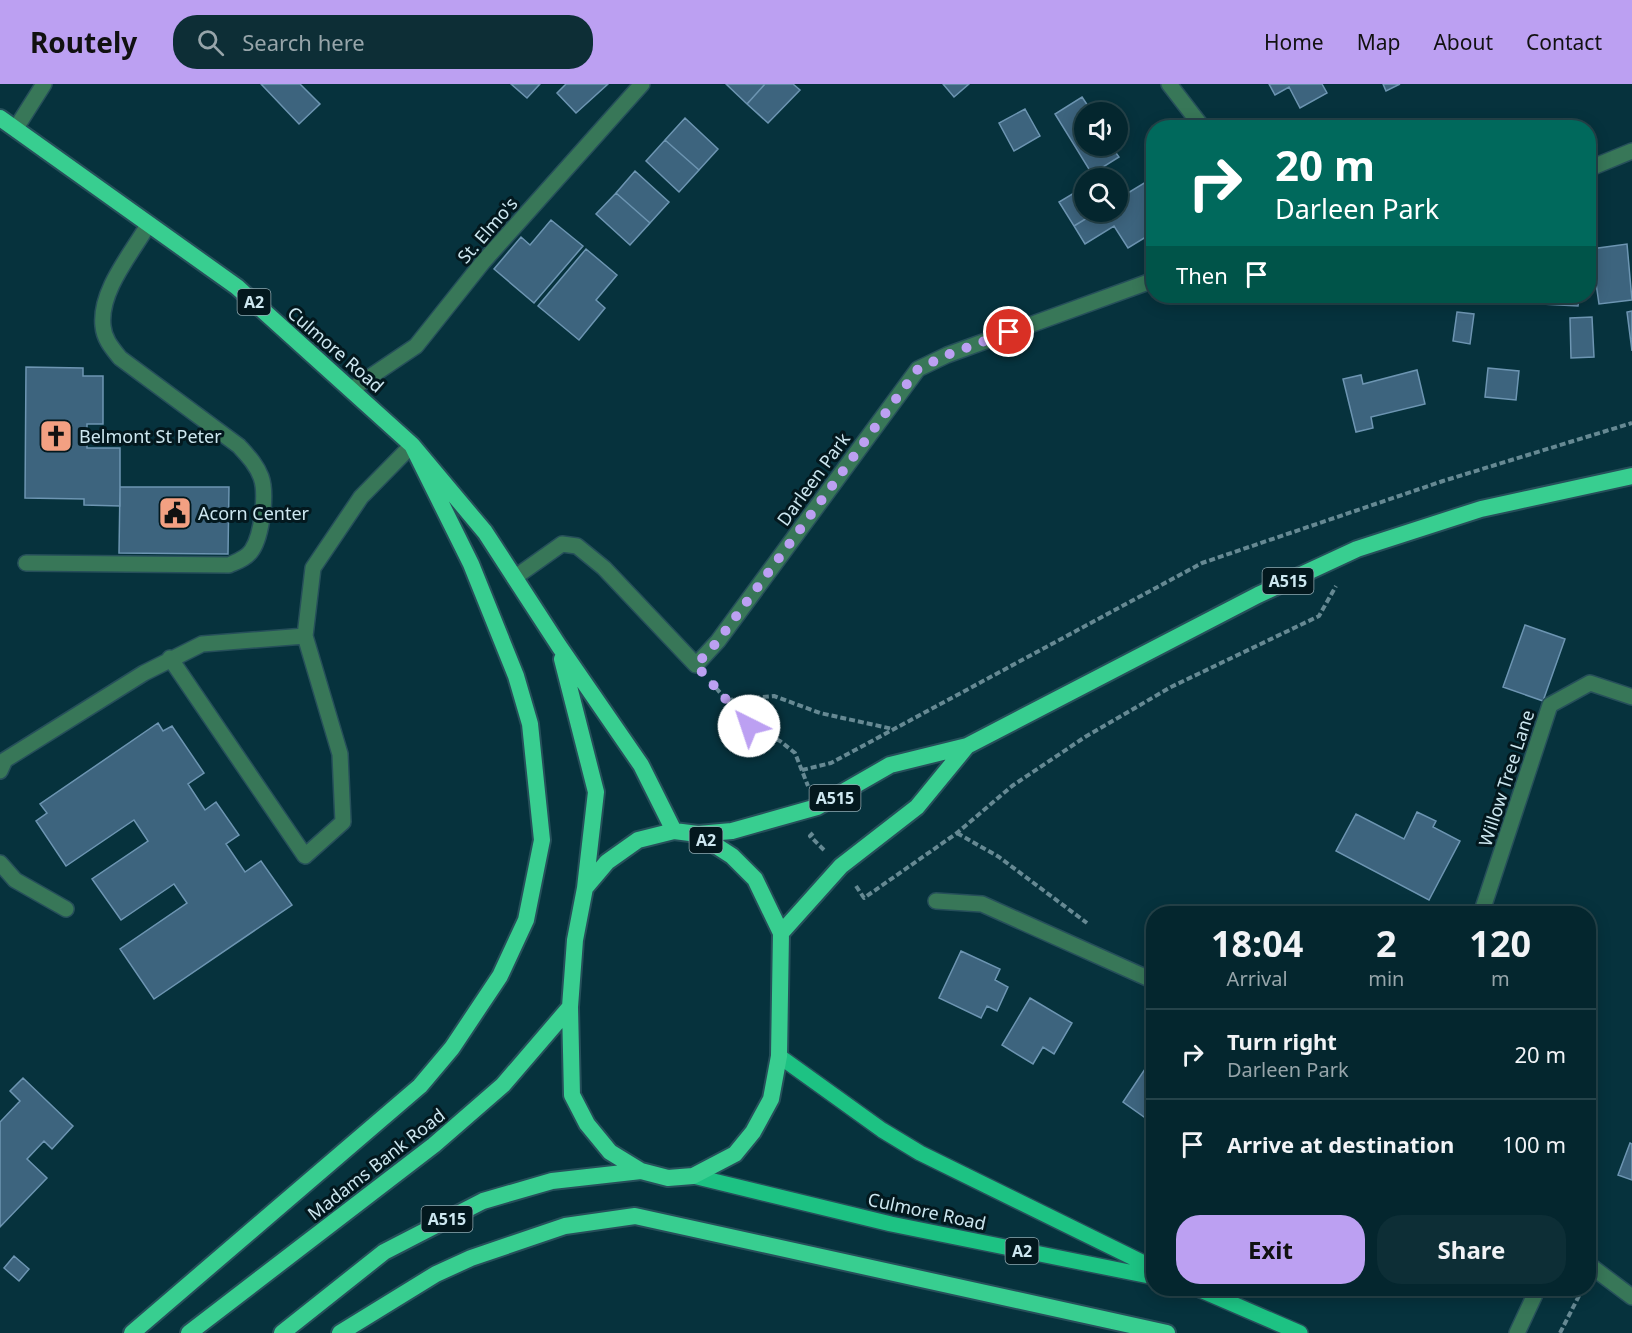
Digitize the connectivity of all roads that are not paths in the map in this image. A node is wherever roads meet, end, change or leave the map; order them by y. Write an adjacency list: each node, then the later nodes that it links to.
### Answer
1 (44, 84): 6 (street)
2 (642, 84): 11 (street, St. Elmo's)
3 (1169, 84): 5 (street)
4 (0, 118): 6 (highway, Culmore Road / A2)
5 (1197, 120)
6 (16, 128): 9 (highway, Culmore Road / A2)
7 (1632, 151): 8 (street)
8 (1596, 166)
9 (148, 225): 11 (highway, Culmore Road / A2); 14 (street)
10 (1146, 283): 15 (street, Darleen Park)
11 (352, 389): 12 (highway, Culmore Road / A2)
12 (412, 445): 15 (highway, Culmore Road / A2); 16 (street); 41 (highway)
13 (1632, 476): 20 (highway, A515)
14 (26, 563)
15 (514, 578): 17 (highway, Culmore Road / A2)
16 (305, 636): 18 (street); 18 (street)
17 (558, 646): 22 (highway, Culmore Road / A2); 25 (highway, Culmore Road / A2)
18 (170, 658): 21 (street)
19 (1632, 697): 27 (street, Willow Tree Lane)
20 (967, 746): 23 (highway, A515); 29 (highway, A515)
21 (0, 771)
22 (674, 831): 23 (highway, A2); 25 (highway, A2)
23 (698, 834): 29 (highway, A2)
24 (0, 863): 28 (street)
25 (585, 888): 31 (highway, A2)
26 (936, 901): 30 (street)
27 (1484, 906)
28 (66, 909)
29 (781, 933): 32 (highway, A2)
30 (1146, 977)
31 (570, 1007): 33 (highway, A2); 42 (highway, Madams Bank Road)
32 (779, 1056): 34 (highway, A2); 35 (main road, Culmore Road / A2)
33 (640, 1171): 34 (highway, A2); 43 (highway, A515)
34 (693, 1176): 37 (main road, Culmore Road / A2)
35 (1146, 1264)
36 (1596, 1270): 40 (street)
37 (1146, 1275)
38 (1214, 1296): 46 (main road)
39 (1534, 1296): 47 (street)
40 (1632, 1297)
41 (132, 1333)
42 (189, 1333)
43 (282, 1333)
44 (340, 1333): 45 (highway)
45 (1167, 1333)
46 (1300, 1333)
47 (1516, 1333)

